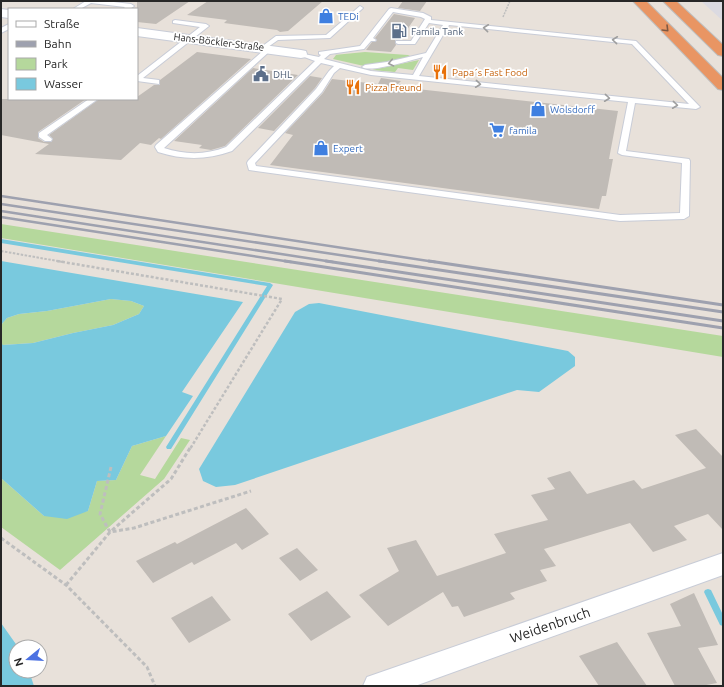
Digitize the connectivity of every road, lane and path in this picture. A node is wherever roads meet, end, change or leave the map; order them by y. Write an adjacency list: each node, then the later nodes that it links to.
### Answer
1 (639, 1): 25 (highway, one-way to 25)
2 (669, 1): 15 (highway)
3 (78, 8): 4 (lane)
4 (128, 8)
5 (360, 8): 13 (lane)
6 (427, 21): 8 (lane); 12 (lane); 14 (lane)
7 (175, 22): 10 (lane)
8 (448, 23): 12 (lane); 27 (lane, one-way to 8)
9 (138, 32): 10 (street, Hans-Böckler-Straße)
10 (190, 39): 13 (street, Hans-Böckler-Straße); 22 (lane)
11 (398, 42): 12 (lane)
12 (424, 44): 17 (lane)
13 (266, 49): 16 (street, Hans-Böckler-Straße); 18 (lane)
14 (328, 52): 16 (lane); 18 (lane)
15 (723, 52)
16 (301, 54): 18 (lane)
17 (429, 54): 20 (lane, one-way to 20); 21 (lane)
18 (319, 60): 19 (lane)
19 (339, 65): 20 (lane); 27 (lane)
20 (352, 68): 21 (lane)
21 (415, 77): 27 (lane, one-way to 27)
22 (138, 78)
23 (138, 79): 24 (lane)
24 (156, 82)
25 (723, 86)
26 (93, 100): 28 (lane)
27 (632, 100)
28 (48, 139)
29 (1, 251): 32 (path)
30 (111, 466): 32 (path)
31 (251, 491): 32 (path)
32 (110, 532): 35 (path)
33 (1, 538): 35 (path)
34 (723, 564): 37 (street, Weidenbruch)
35 (66, 584): 36 (path)
36 (155, 686)
37 (378, 686)

